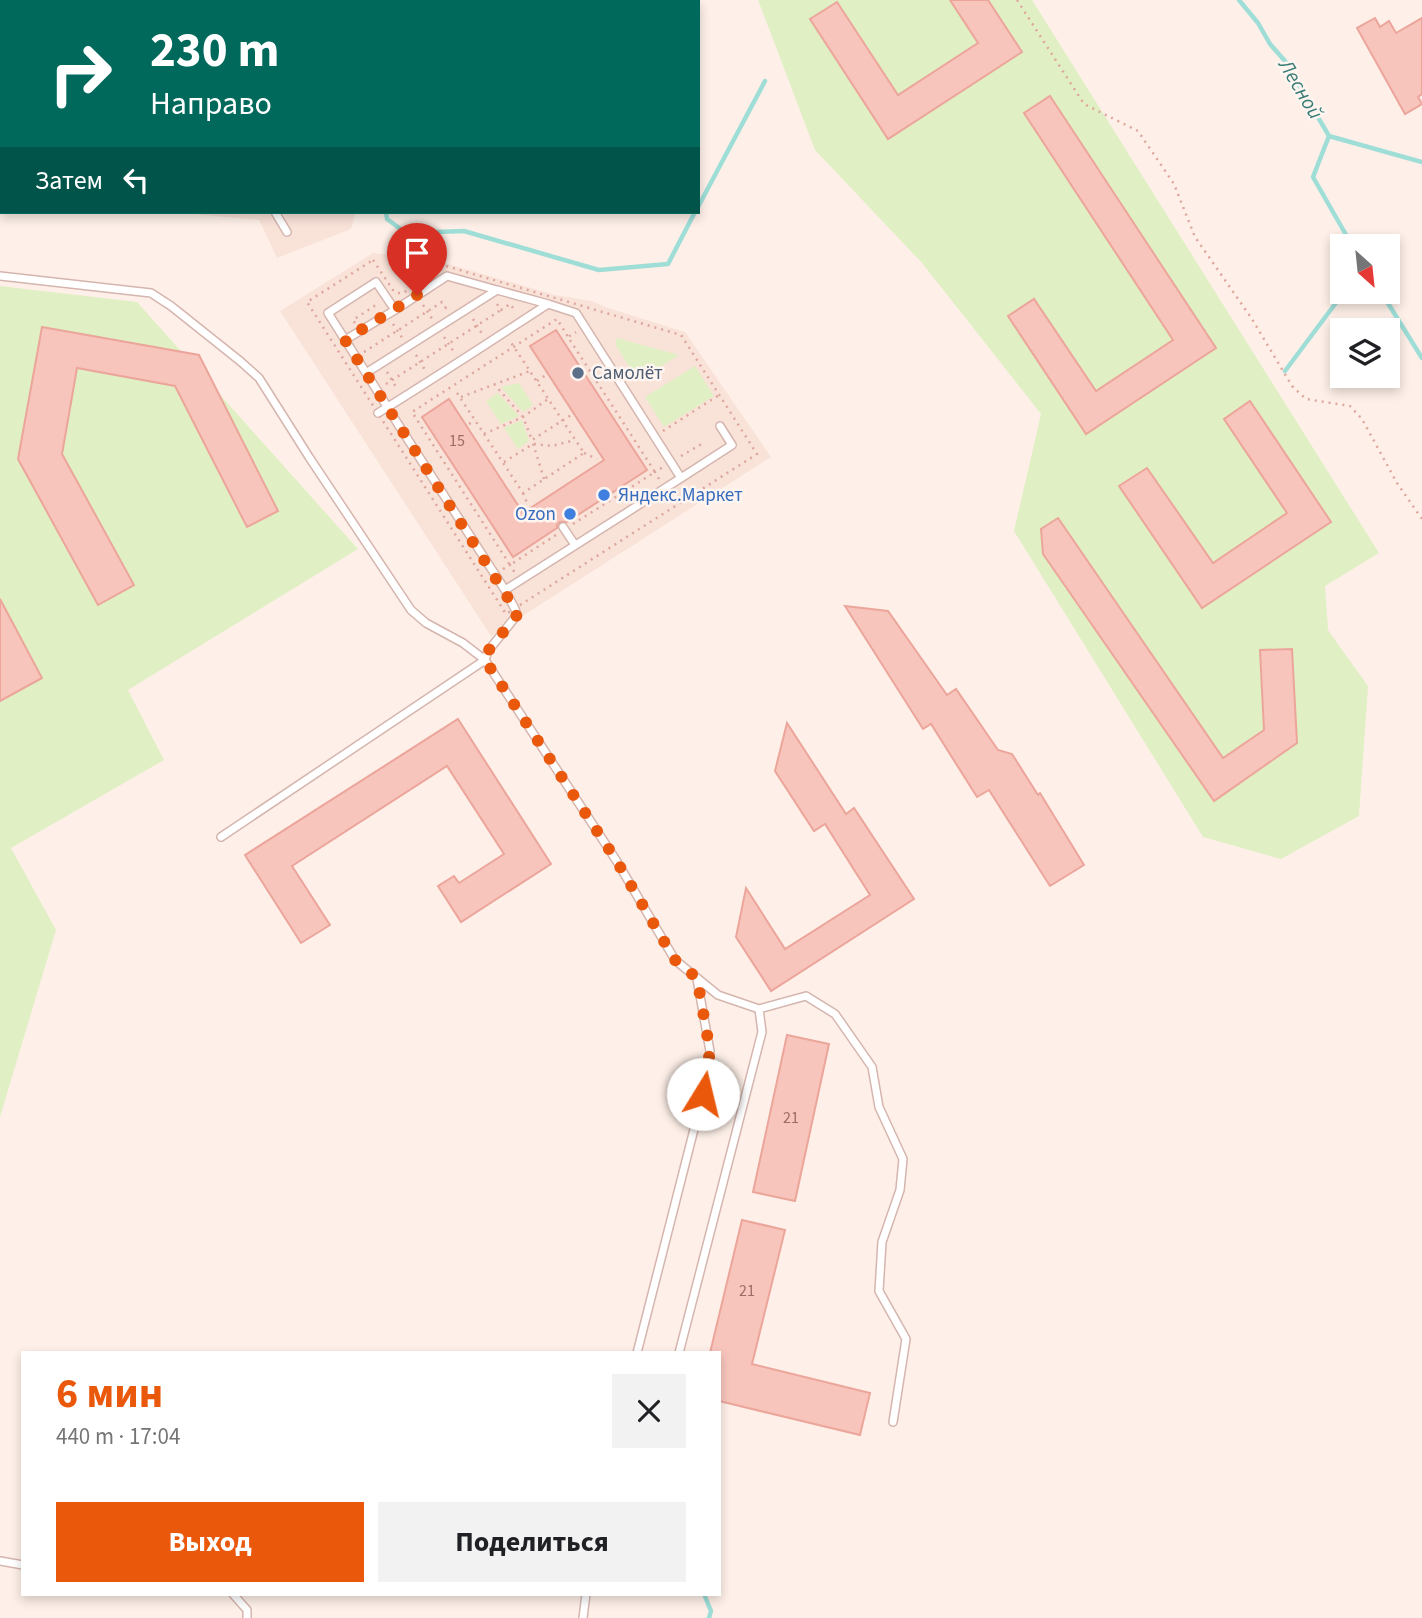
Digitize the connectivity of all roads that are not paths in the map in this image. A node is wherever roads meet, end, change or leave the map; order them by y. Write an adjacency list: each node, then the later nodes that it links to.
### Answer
1 (276, 214): 2 (lane)
2 (287, 232)
3 (0, 276): 16 (lane)
4 (494, 292): 5 (lane); 6 (lane); 8 (lane)
5 (548, 304): 9 (lane); 12 (lane)
6 (395, 310): 7 (lane); 7 (lane)
7 (345, 340): 8 (lane)
8 (366, 373): 9 (lane)
9 (388, 407): 10 (lane); 15 (lane)
10 (378, 413)
11 (720, 426): 12 (lane)
12 (681, 478): 14 (lane)
13 (564, 528): 14 (lane)
14 (575, 545): 15 (lane)
15 (505, 590): 16 (lane)
16 (485, 660): 17 (lane); 18 (lane)
17 (222, 837)
18 (697, 978): 19 (lane); 20 (lane)
19 (760, 1009): 21 (lane); 22 (lane)
20 (638, 1351)
21 (679, 1351)
22 (893, 1422)
23 (0, 1561): 24 (lane)
24 (21, 1565)
25 (235, 1596): 27 (lane)
26 (586, 1596): 28 (lane)
27 (247, 1618)
28 (583, 1618)

